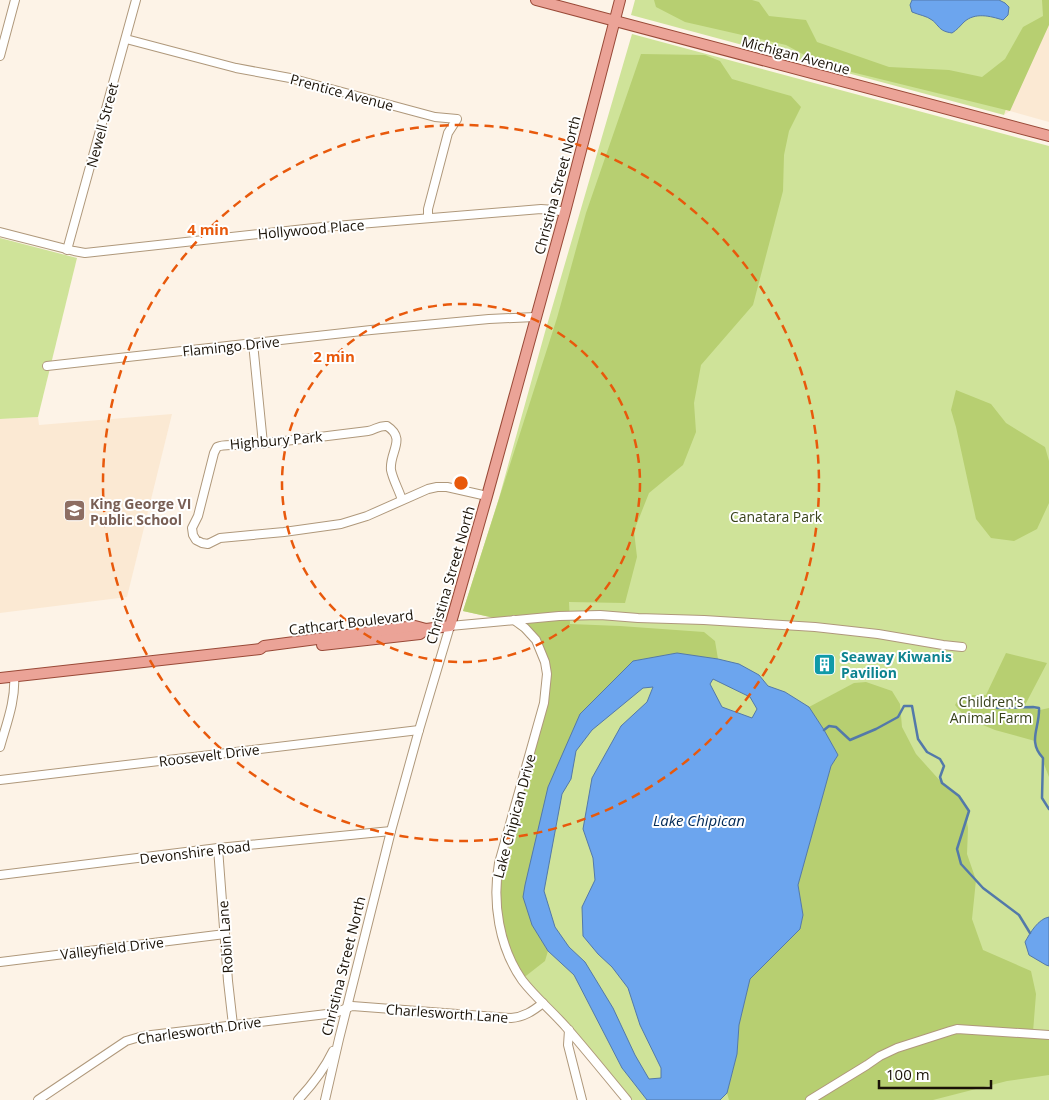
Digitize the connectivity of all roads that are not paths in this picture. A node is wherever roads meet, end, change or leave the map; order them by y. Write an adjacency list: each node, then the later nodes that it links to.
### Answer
1 (15, 0): 7 (street)
2 (136, 0): 6 (street, Newell Street)
3 (536, 0): 5 (main road, Michigan Avenue)
4 (620, 0): 5 (main road, Christina Street North)
5 (615, 21): 8 (main road, Michigan Avenue); 9 (main road, Christina Street North)
6 (126, 39): 10 (street, Prentice Avenue); 12 (street, Newell Street)
7 (0, 56)
8 (1049, 136)
9 (564, 212): 10 (street, Hollywood Place); 13 (main road, Christina Street North)
10 (428, 218): 12 (street, Hollywood Place)
11 (0, 232): 12 (street, Hollywood Place)
12 (67, 250)
13 (535, 317): 14 (street, Flamingo Drive); 17 (main road, Christina Street North)
14 (253, 343): 15 (street, Flamingo Drive); 16 (street)
15 (47, 366)
16 (263, 444): 18 (street, Highbury Park); 18 (street, Highbury Park)
17 (487, 496): 18 (street, Highbury Park); 20 (main road, Christina Street North)
18 (402, 500)
19 (514, 620): 20 (street); 21 (street); 32 (street, Lake Chipican Drive)
20 (450, 626): 22 (main road, Cathcart Boulevard); 24 (street, Christina Street North)
21 (962, 646)
22 (14, 676): 23 (main road, Cathcart Boulevard); 25 (street)
23 (0, 678)
24 (419, 730): 26 (street, Roosevelt Drive); 27 (street, Christina Street North)
25 (0, 748)
26 (0, 780)
27 (391, 831): 28 (street, Devonshire Road); 33 (street, Christina Street North)
28 (218, 848): 29 (street, Devonshire Road); 30 (street, Robin Lane)
29 (0, 875)
30 (225, 934): 31 (street, Valleyfield Drive); 34 (street, Robin Lane)
31 (0, 962)
32 (543, 1003): 33 (street, Charlesworth Lane); 35 (street, Lake Chipican Drive)
33 (347, 1008): 34 (street, Charlesworth Drive); 37 (street, Christina Street North)
34 (233, 1025): 39 (street, Charlesworth Drive)
35 (569, 1030): 41 (street); 42 (street, Lake Chipican Drive)
36 (1049, 1035): 43 (street)
37 (339, 1039): 38 (street); 40 (street, Christina Street North)
38 (302, 1099)
39 (38, 1100)
40 (325, 1100)
41 (582, 1100)
42 (627, 1100)
43 (810, 1100)

